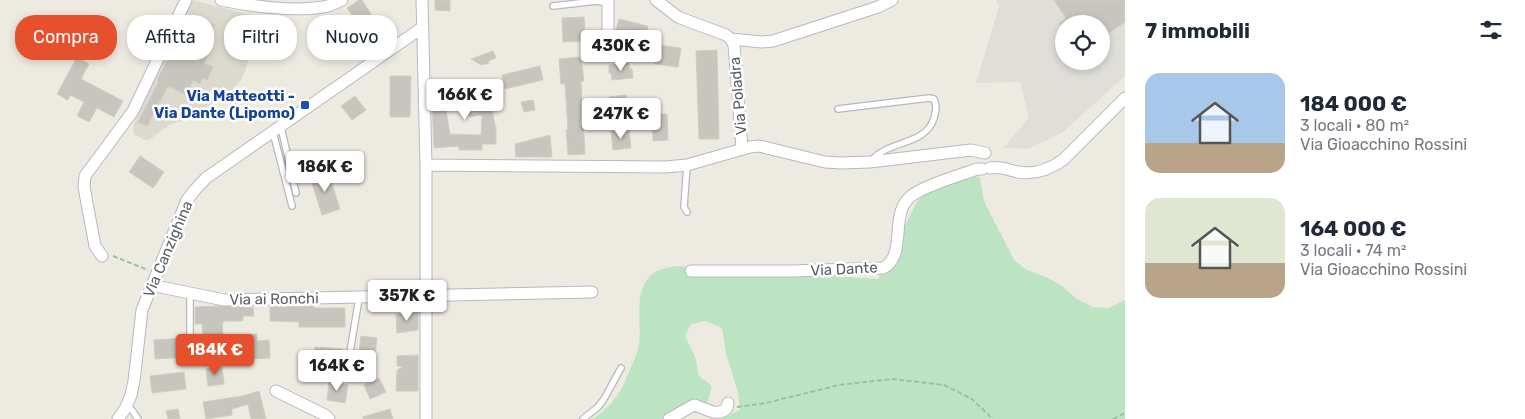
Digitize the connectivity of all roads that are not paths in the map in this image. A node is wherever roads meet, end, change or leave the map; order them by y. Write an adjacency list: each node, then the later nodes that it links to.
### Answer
1 (186, 0): 23 (street)
2 (221, 0): 3 (street)
3 (342, 0)
4 (422, 0): 9 (street)
5 (656, 0): 11 (street, Via Poladra)
6 (892, 0): 11 (street)
7 (608, 2): 8 (lane); 10 (street)
8 (553, 6)
9 (423, 27): 14 (street, Via Canzighina); 18 (street)
10 (608, 29)
11 (732, 40): 15 (street, Via Poladra)
12 (1125, 98): 16 (street)
13 (838, 109): 17 (lane)
14 (277, 129): 20 (lane); 21 (lane); 25 (street, Via Canzighina)
15 (742, 148): 17 (street); 19 (street)
16 (984, 161): 17 (street); 24 (street, Via Dante)
17 (870, 162)
18 (426, 164): 19 (street); 28 (street)
19 (687, 164): 22 (lane)
20 (296, 193)
21 (292, 206)
22 (687, 212)
23 (102, 256)
24 (691, 271)
25 (151, 285): 27 (street, Via ai Ronchi); 34 (street, Via Canzighina)
26 (592, 292): 28 (street, Via ai Ronchi)
27 (190, 293): 29 (street, Via ai Ronchi); 30 (lane)
28 (426, 296): 29 (street, Via ai Ronchi); 40 (street)
29 (359, 298): 32 (lane)
30 (190, 341)
31 (621, 368): 41 (lane)
32 (308, 370)
33 (276, 390): 39 (street)
34 (127, 406): 36 (street, Via Canzighina); 37 (lane, Via Canzighina); 38 (lane)
35 (728, 406): 42 (street)
36 (118, 419)
37 (125, 419)
38 (138, 419)
39 (329, 419)
40 (426, 419)
41 (583, 419)
42 (669, 419)

